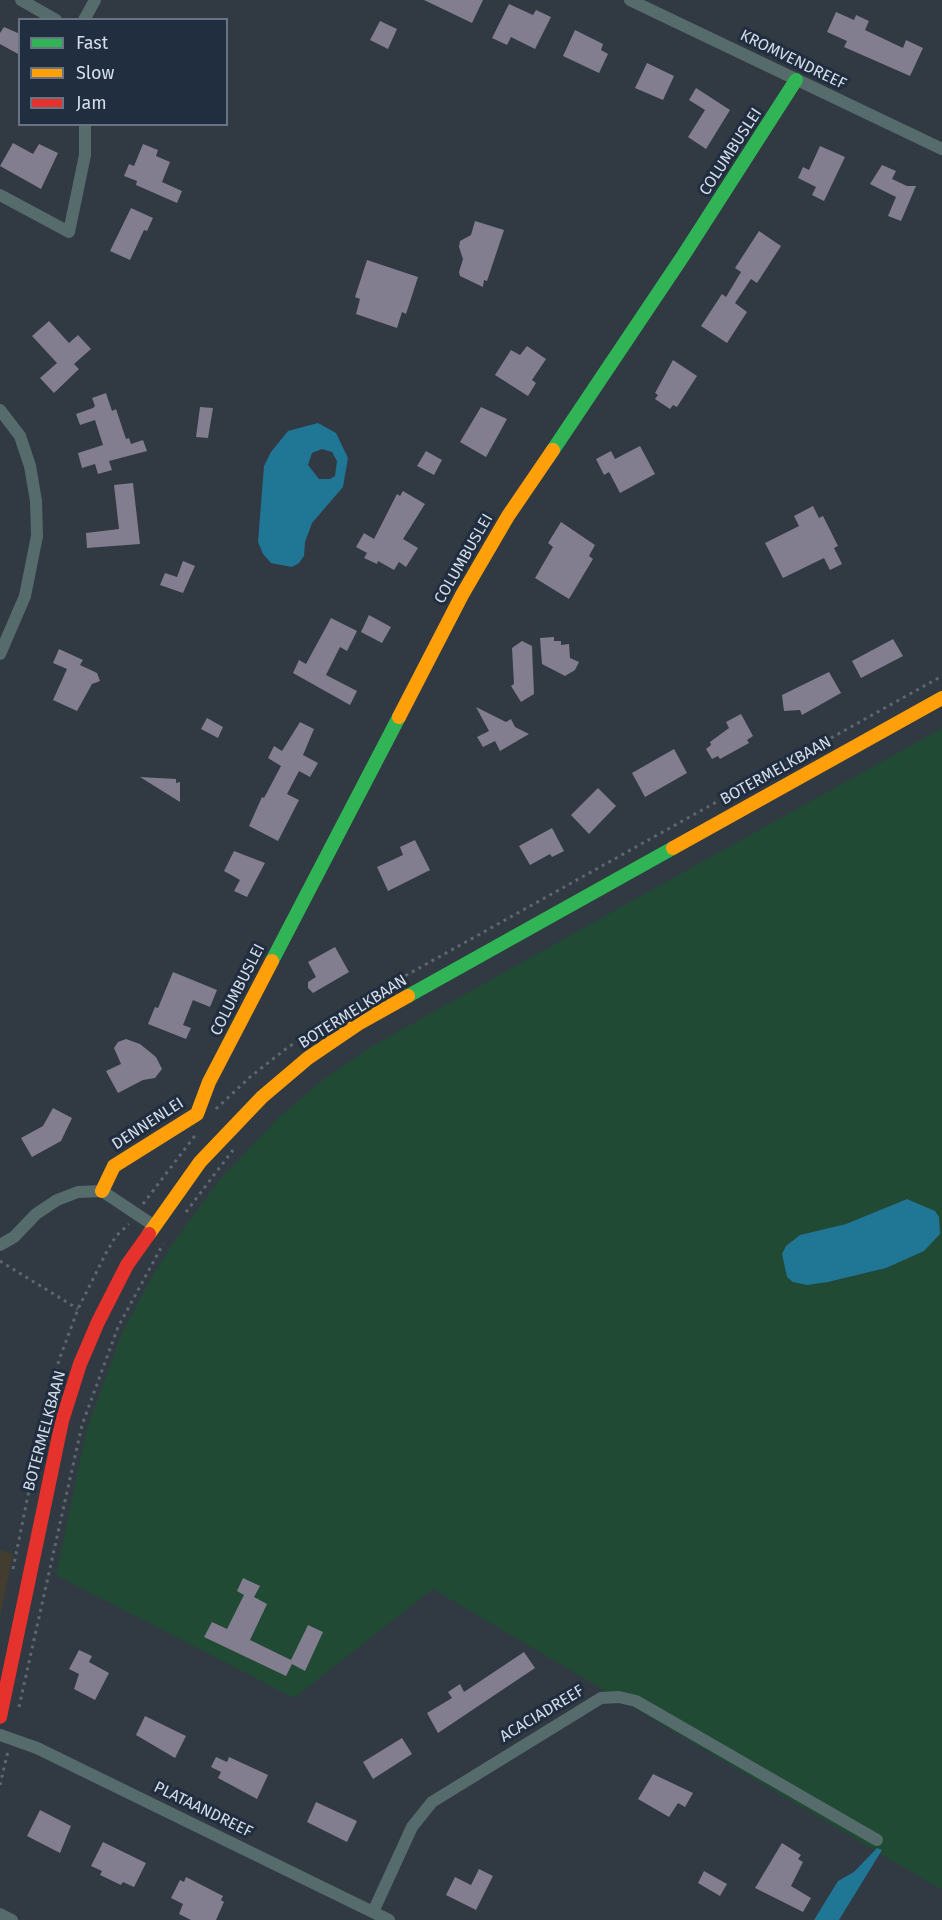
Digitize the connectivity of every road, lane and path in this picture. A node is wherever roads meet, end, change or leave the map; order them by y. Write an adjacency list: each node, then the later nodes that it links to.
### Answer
1 (21, 0): 4 (street)
2 (95, 0): 5 (street)
3 (630, 0): 6 (street, KROMVENDREEF)
4 (52, 18)
5 (85, 18)
6 (796, 80): 8 (street, KROMVENDREEF); 13 (main road, COLUMBUSLEI)
7 (85, 126): 9 (street)
8 (942, 149)
9 (0, 195)
10 (0, 410): 11 (street)
11 (0, 653)
12 (942, 698): 17 (main road, BOTERMELKBAAN)
13 (209, 1082): 15 (main road, DENNENLEI)
14 (236, 1146): 16 (path)
15 (102, 1191): 17 (street); 19 (street)
16 (181, 1218)
17 (153, 1225): 23 (main road, BOTERMELKBAAN)
18 (168, 1236): 22 (path)
19 (0, 1245)
20 (106, 1253): 21 (path)
21 (0, 1262)
22 (17, 1714)
23 (0, 1717)
24 (5, 1737): 25 (path); 27 (street, PLATAANDREEF)
25 (0, 1785)
26 (877, 1840): 27 (street, ACACIADREEF)
27 (373, 1911): 30 (street, PLATAANDREEF)
28 (0, 1914): 29 (street)
29 (12, 1920)
30 (390, 1920)

